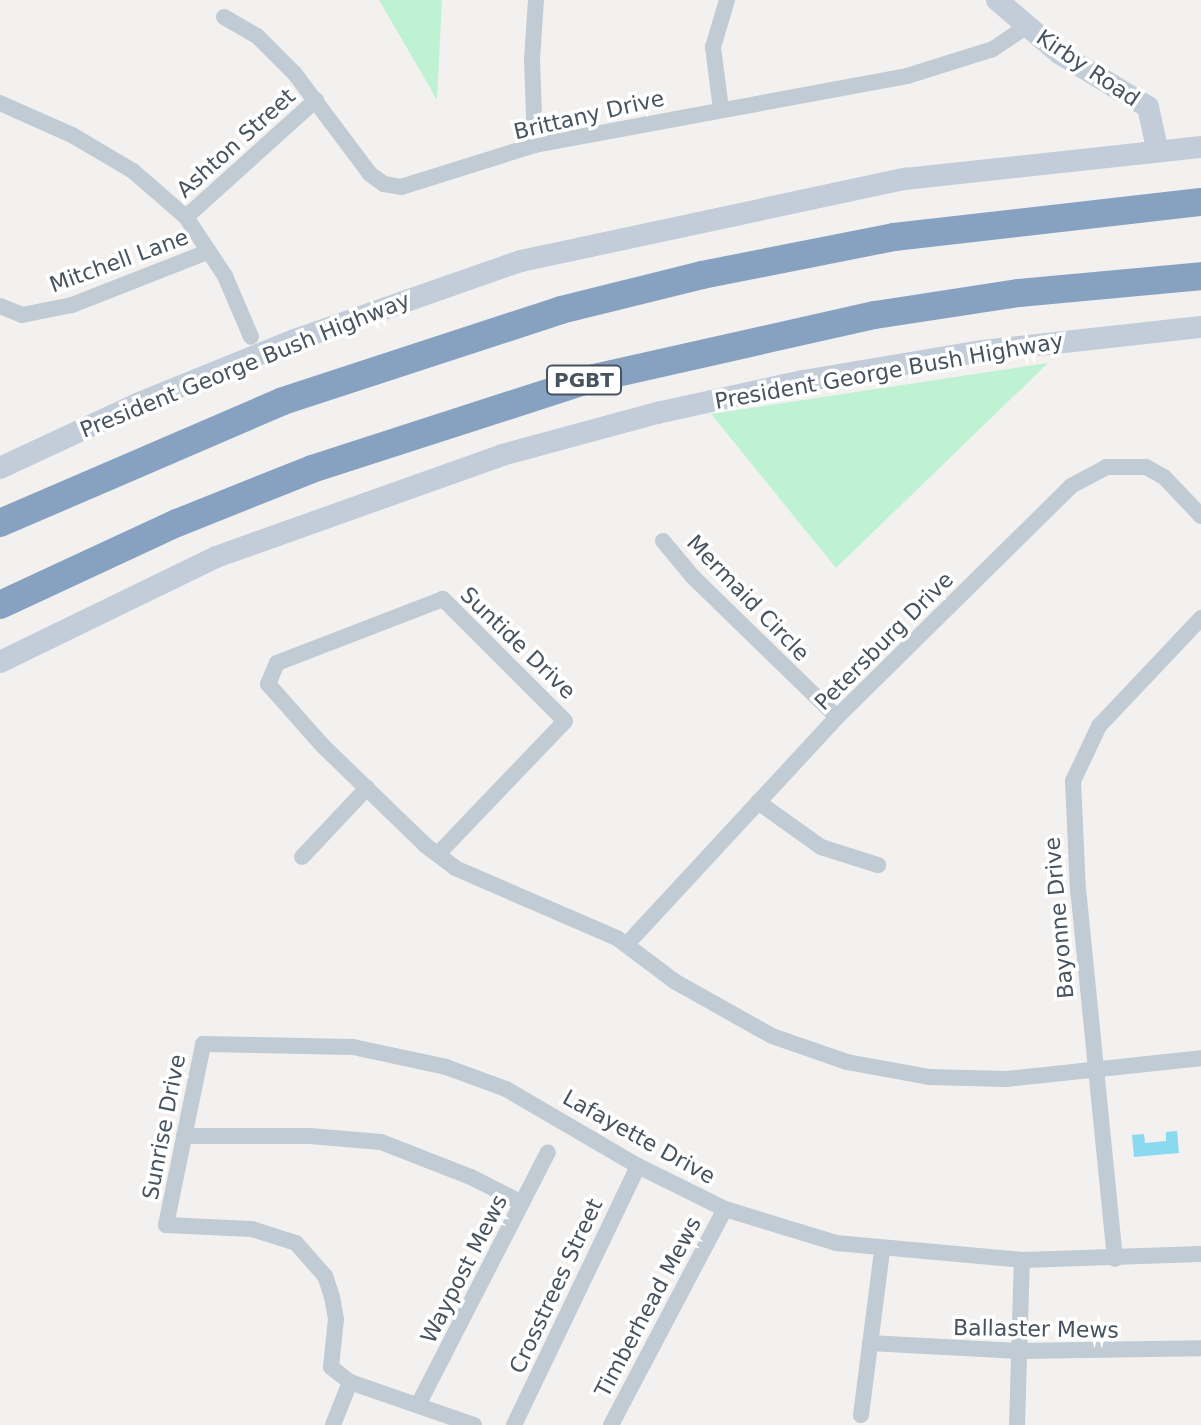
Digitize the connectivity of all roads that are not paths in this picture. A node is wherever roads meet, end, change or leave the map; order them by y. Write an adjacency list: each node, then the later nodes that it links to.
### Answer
1 (536, 0): 9 (street)
2 (727, 0): 8 (street)
3 (997, 0): 5 (main road, Kirby Road)
4 (224, 17): 6 (street, Brittany Drive)
5 (1027, 26): 8 (street, Brittany Drive); 11 (main road, Kirby Road)
6 (316, 100): 9 (street, Brittany Drive); 13 (street, Ashton Street)
7 (0, 103): 13 (street)
8 (721, 109): 9 (street, Brittany Drive)
9 (535, 145)
10 (1201, 147): 11 (main road, President George Bush Highway)
11 (1157, 148): 19 (main road, President George Bush Highway)
12 (1201, 202): 21 (highway)
13 (186, 217): 14 (street)
14 (207, 252): 16 (street, Mitchell Lane); 18 (street)
15 (1201, 276): 23 (highway, PGBT)
16 (0, 306)
17 (1201, 327): 25 (main road, President George Bush Highway)
18 (251, 337)
19 (0, 468)
20 (1201, 516): 26 (street, Petersburg Drive)
21 (0, 523)
22 (663, 541): 26 (street, Mermaid Circle)
23 (0, 605)
24 (1201, 618): 35 (street, Bayonne Drive)
25 (0, 662)
26 (837, 717): 28 (street, Petersburg Drive)
27 (367, 788): 29 (street); 29 (street, Suntide Drive); 30 (street)
28 (758, 802): 31 (street); 32 (street, Petersburg Drive)
29 (439, 853): 32 (street)
30 (302, 857)
31 (878, 865)
32 (627, 944): 35 (street)
33 (203, 1044): 36 (street, Sunrise Drive); 38 (street, Lafayette Drive)
34 (1201, 1058): 35 (street)
35 (1097, 1068): 43 (street, Bayonne Drive)
36 (184, 1136): 39 (street); 48 (street, Sunrise Drive)
37 (548, 1152): 39 (street, Waypost Mews)
38 (638, 1166): 40 (street, Lafayette Drive); 53 (street, Crosstrees Street)
39 (522, 1203): 49 (street, Waypost Mews)
40 (725, 1209): 41 (street, Lafayette Drive); 54 (street, Timberhead Mews)
41 (882, 1251): 44 (street, Lafayette Drive); 45 (street)
42 (1201, 1254): 43 (street, Lafayette Drive)
43 (1115, 1259): 44 (street, Lafayette Drive)
44 (1022, 1260): 47 (street)
45 (870, 1343): 47 (street, Ballaster Mews); 50 (street)
46 (1201, 1348): 47 (street, Ballaster Mews)
47 (1019, 1351): 55 (street)
48 (350, 1382): 49 (street); 51 (street)
49 (418, 1405): 52 (street)
50 (861, 1415)
51 (333, 1425)
52 (474, 1425)
53 (514, 1425)
54 (611, 1425)
55 (1017, 1425)

